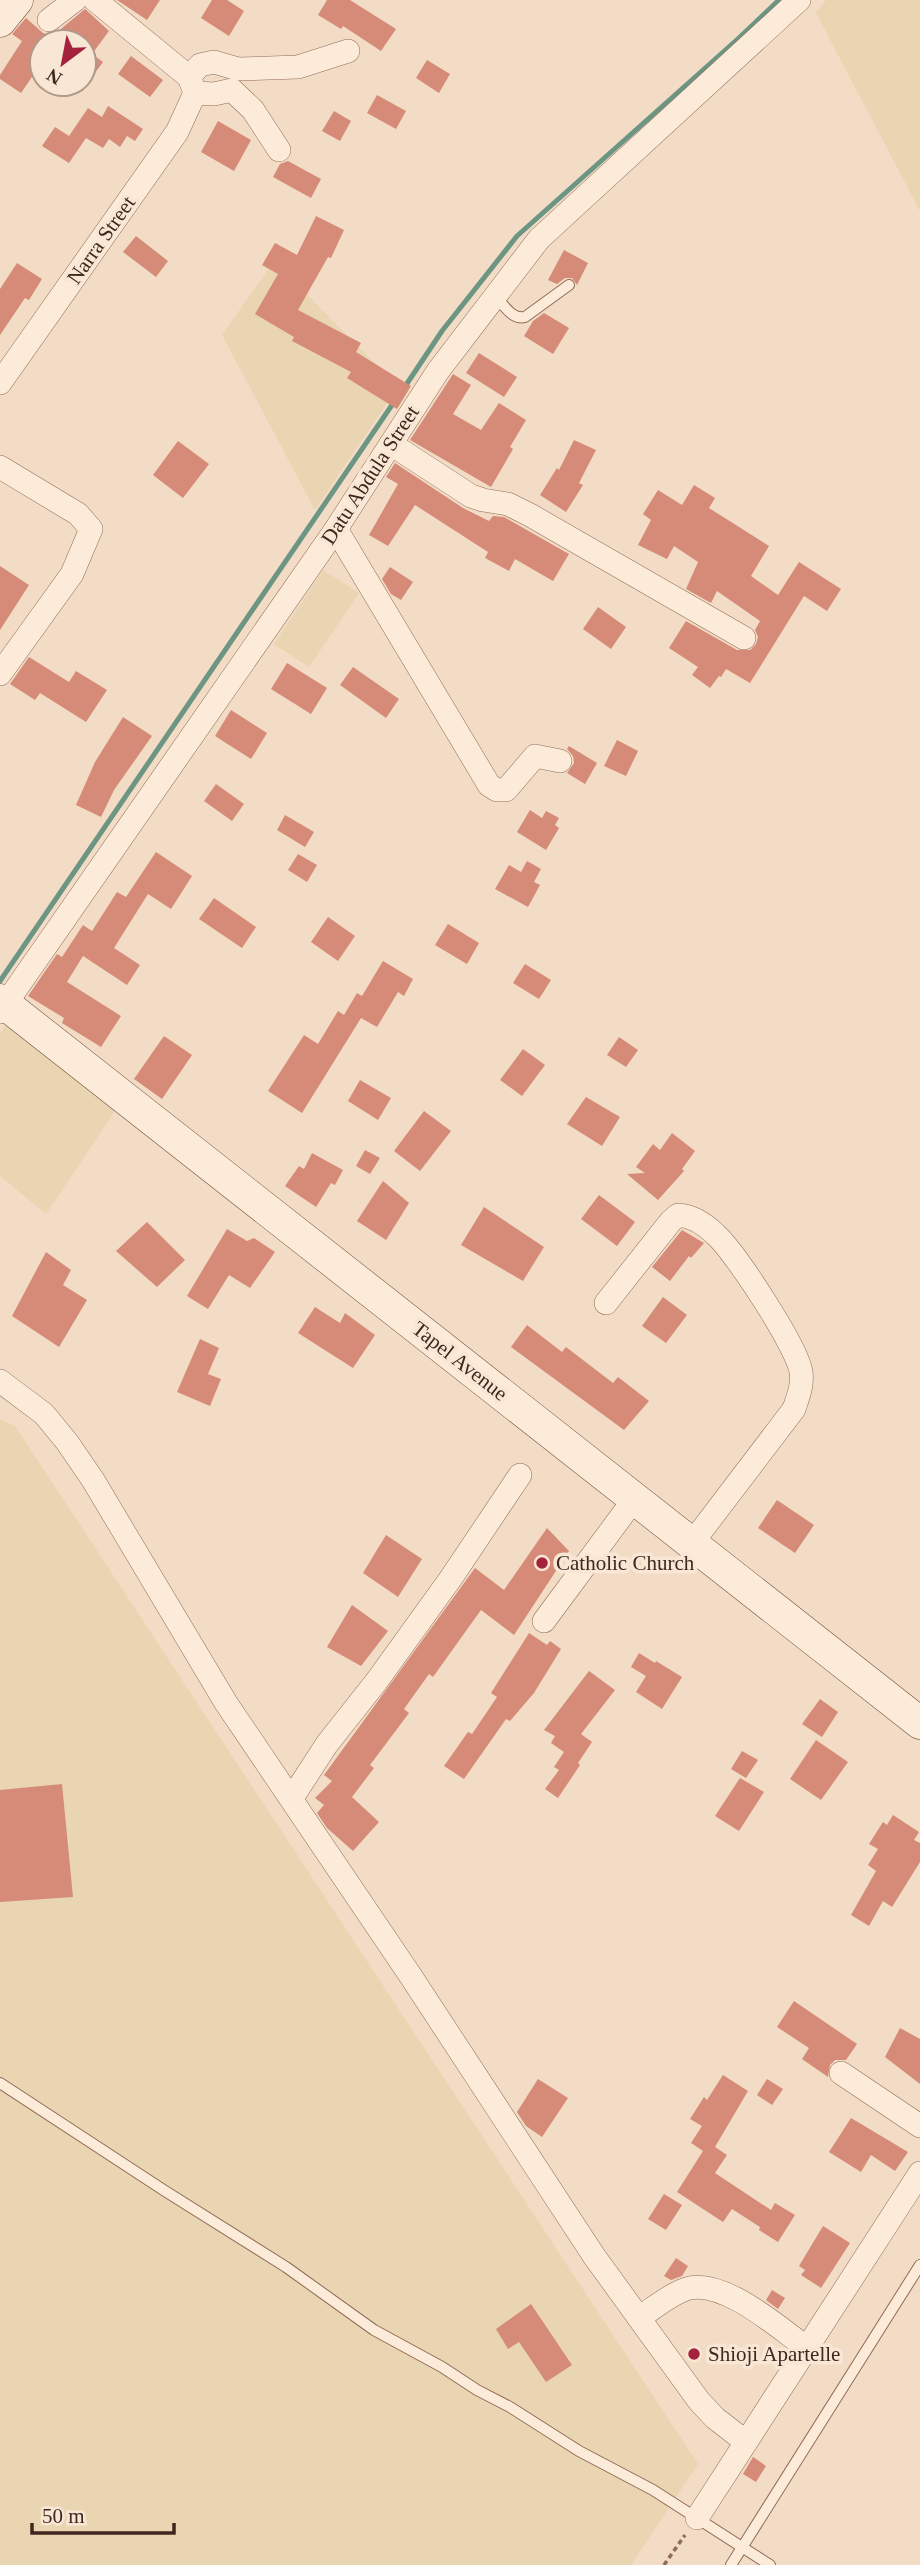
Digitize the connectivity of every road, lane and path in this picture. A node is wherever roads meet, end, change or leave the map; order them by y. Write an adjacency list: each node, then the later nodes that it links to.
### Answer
1 (17, 0): 6 (street)
2 (75, 0): 5 (street)
3 (94, 0): 9 (street)
4 (799, 0): 12 (street, Datu Abdula Street)
5 (48, 20)
6 (0, 21)
7 (348, 51): 8 (street)
8 (235, 80): 9 (street); 9 (street); 10 (street)
9 (192, 85): 13 (street, Narra Street)
10 (279, 150)
11 (569, 285): 12 (lane)
12 (496, 297): 14 (street, Datu Abdula Street)
13 (0, 383)
14 (391, 444): 16 (street, Datu Abdula Street); 17 (street)
15 (0, 467): 18 (street)
16 (336, 529): 19 (street); 20 (street, Datu Abdula Street)
17 (744, 638)
18 (0, 674)
19 (560, 761)
20 (2, 1006): 24 (street, Tapel Avenue)
21 (606, 1303): 25 (street)
22 (0, 1381): 28 (street)
23 (520, 1475): 28 (street)
24 (635, 1498): 25 (street, Tapel Avenue); 26 (street)
25 (692, 1543): 27 (street, Tapel Avenue)
26 (544, 1621)
27 (920, 1723)
28 (292, 1798): 34 (street)
29 (841, 2073): 31 (street)
30 (0, 2083): 37 (lane)
31 (920, 2126)
32 (920, 2173): 35 (street)
33 (920, 2265): 39 (lane)
34 (639, 2318): 35 (street); 36 (street)
35 (807, 2348): 36 (street)
36 (746, 2442): 37 (street)
37 (697, 2518): 38 (lane); 40 (path)
38 (727, 2537): 39 (lane); 41 (lane)
39 (742, 2547): 41 (lane); 42 (lane)
40 (664, 2565)
41 (732, 2565)
42 (770, 2565)

